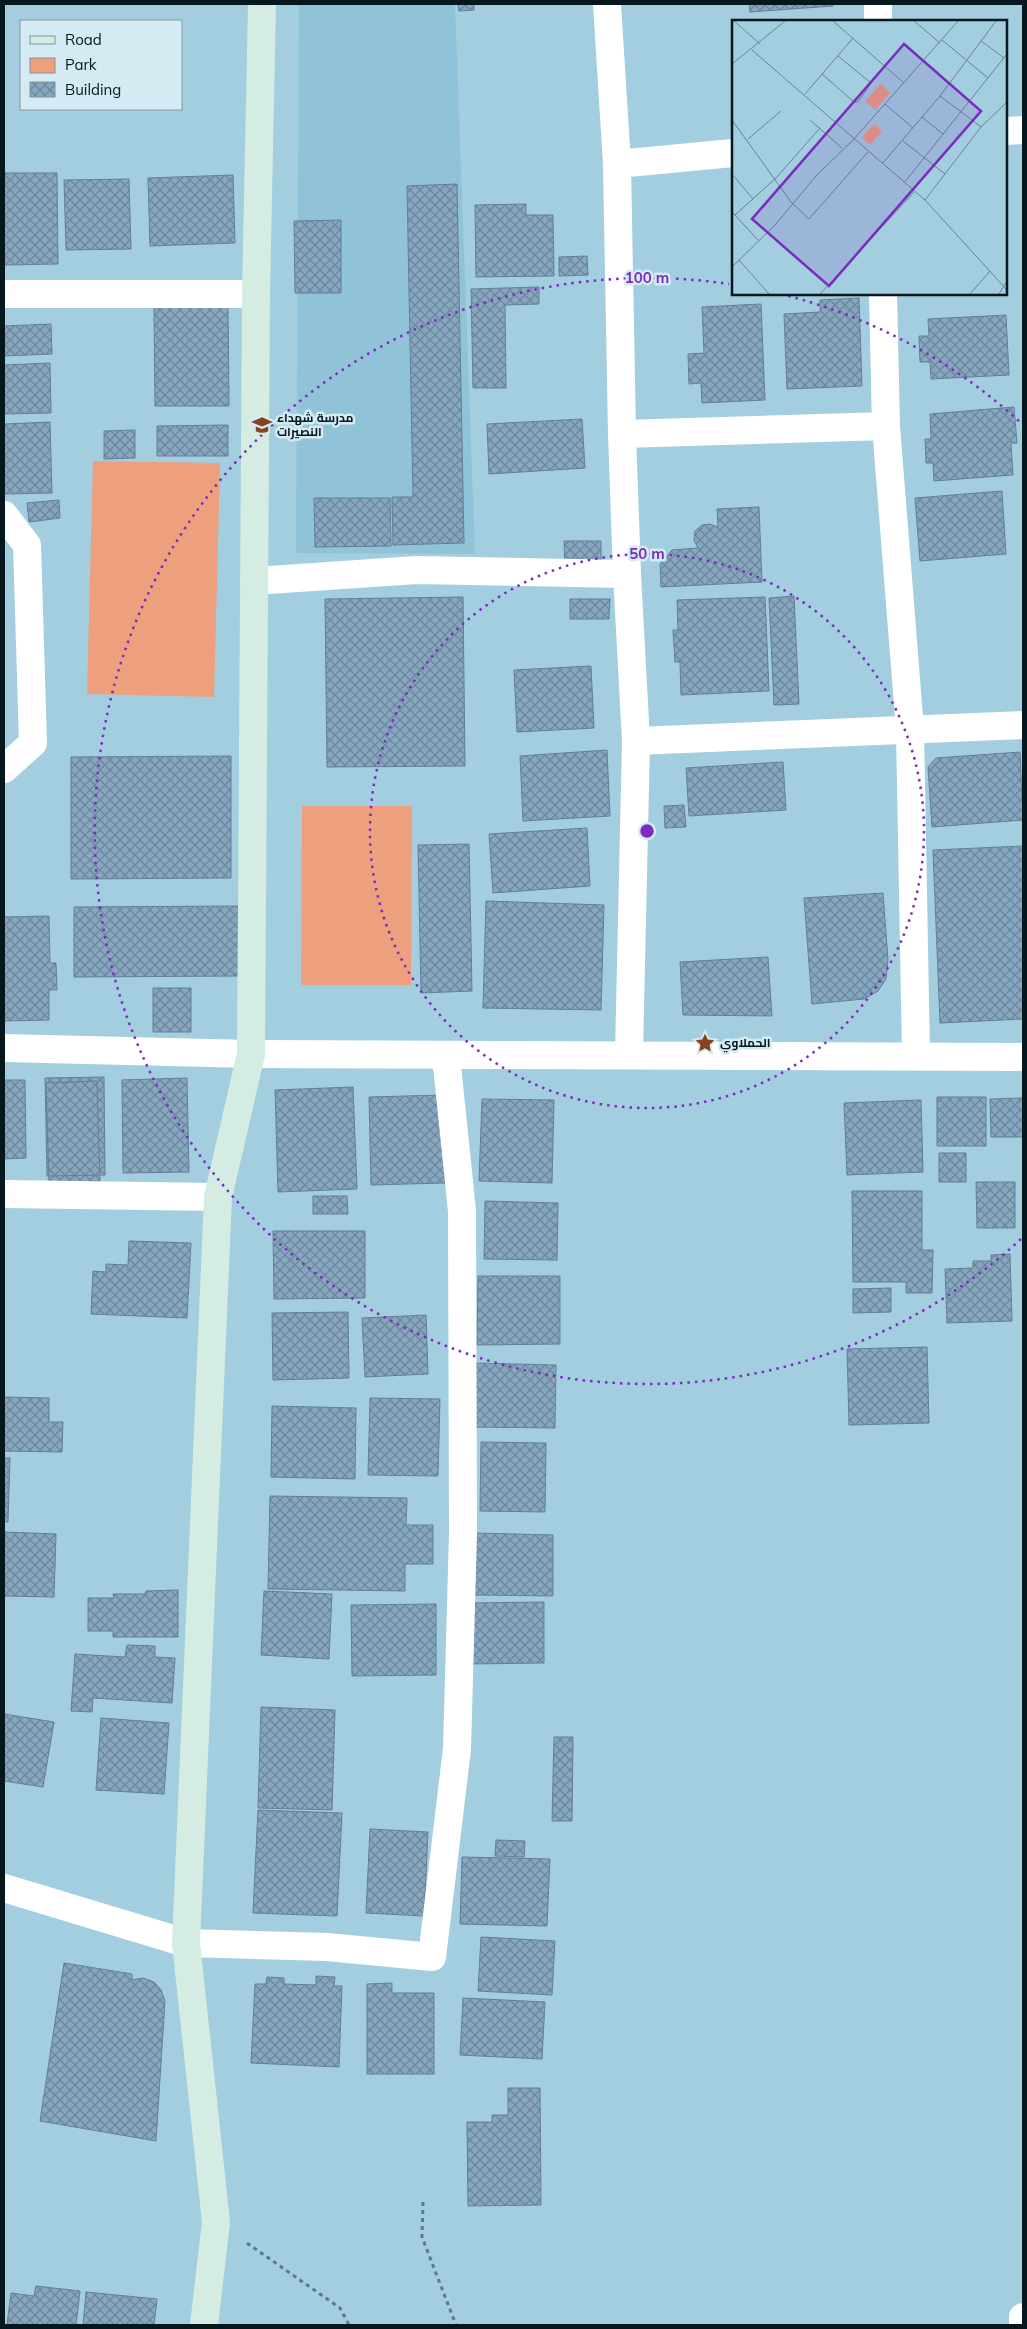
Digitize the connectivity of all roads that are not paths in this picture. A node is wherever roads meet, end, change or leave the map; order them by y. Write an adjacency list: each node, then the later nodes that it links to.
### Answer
1 (262, 4): 10 (street)
2 (607, 4): 8 (street)
3 (878, 4): 4 (street)
4 (878, 20)
5 (1023, 130): 6 (street)
6 (1007, 131)
7 (732, 153): 8 (street)
8 (617, 164): 13 (street)
9 (4, 294): 10 (street)
10 (256, 294): 16 (street)
11 (883, 295): 12 (street)
12 (886, 426): 13 (street); 18 (street)
13 (622, 434): 15 (street)
14 (4, 515): 20 (street)
15 (626, 574): 16 (street); 19 (street)
16 (254, 581): 22 (street)
17 (1023, 725): 18 (street)
18 (910, 730): 19 (street); 25 (street)
19 (636, 741): 23 (street)
20 (4, 769)
21 (4, 1048): 22 (street)
22 (252, 1054): 24 (street); 28 (street)
23 (629, 1054): 24 (street); 25 (street)
24 (446, 1056): 30 (street)
25 (916, 1056): 26 (street)
26 (1023, 1057)
27 (4, 1194): 28 (street)
28 (218, 1197): 30 (street)
29 (4, 1888): 30 (street)
30 (186, 1943): 32 (street)
31 (1023, 2317): 33 (street)
32 (204, 2325)
33 (1023, 2325)

